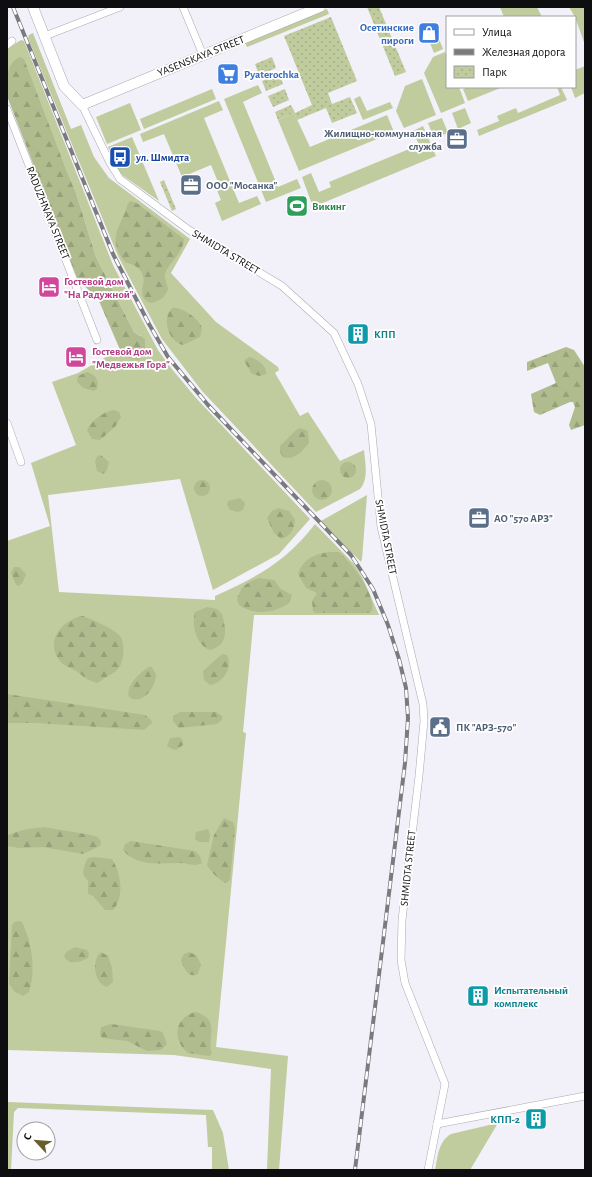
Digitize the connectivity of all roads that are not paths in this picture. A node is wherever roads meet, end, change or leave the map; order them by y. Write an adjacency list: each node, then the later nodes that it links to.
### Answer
1 (34, 7): 5 (street, SHMIDTA STREET)
2 (120, 7): 5 (street)
3 (183, 7): 6 (street)
4 (320, 7): 6 (street, YASENSKAYA STREET)
5 (45, 36): 7 (street, SHMIDTA STREET)
6 (203, 55): 7 (street, YASENSKAYA STREET)
7 (82, 105): 13 (street, SHMIDTA STREET)
8 (7, 109): 9 (street, RADUZHNAYA STREET)
9 (98, 340)
10 (7, 423): 11 (street)
11 (22, 462)
12 (585, 1096): 13 (street)
13 (437, 1124): 14 (street, SHMIDTA STREET)
14 (428, 1170)

